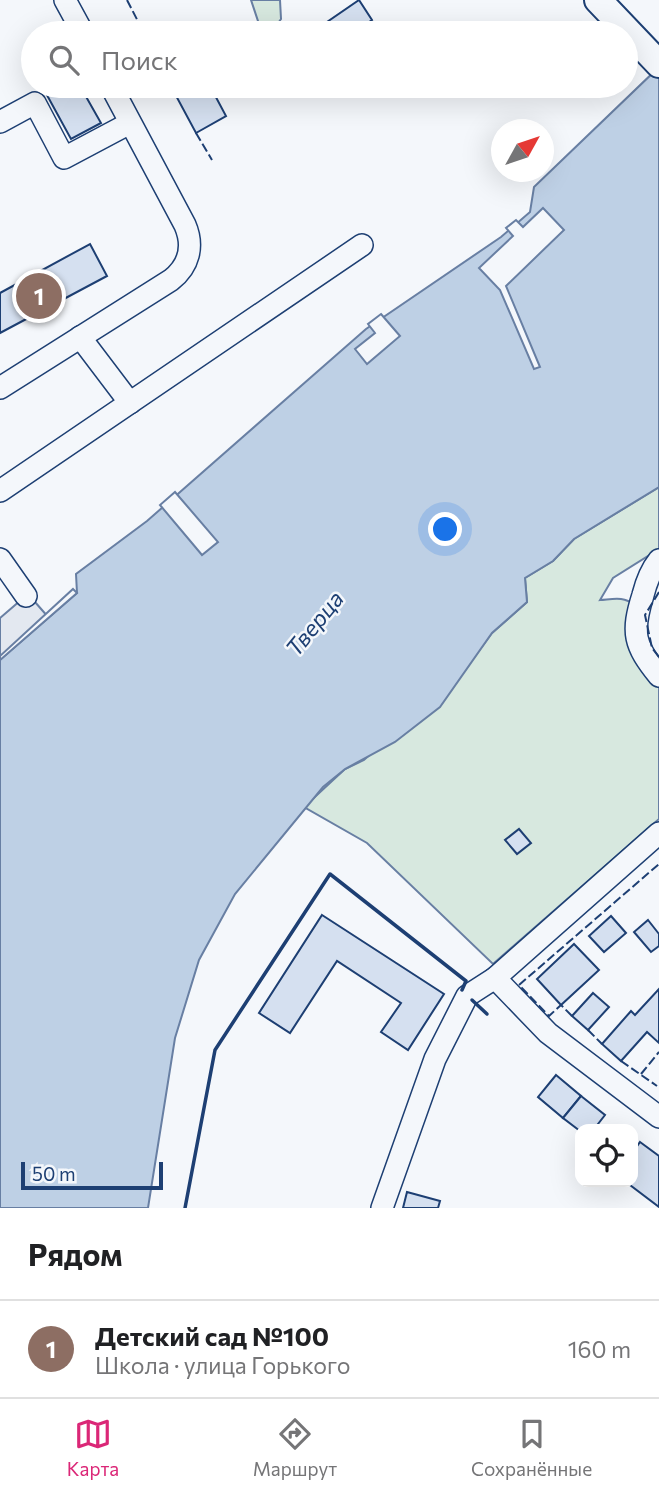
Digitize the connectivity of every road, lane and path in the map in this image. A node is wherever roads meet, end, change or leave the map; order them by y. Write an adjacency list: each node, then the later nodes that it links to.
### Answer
1 (65, 0): 4 (street)
2 (598, 0): 5 (main road)
3 (620, 0): 6 (main road)
4 (76, 21)
5 (618, 21)
6 (659, 41)
7 (638, 42): 8 (main road)
8 (659, 64)
9 (117, 98): 11 (street)
10 (0, 122): 11 (street)
11 (130, 122): 13 (street)
12 (362, 245): 15 (street)
13 (80, 337): 14 (street); 15 (street)
14 (0, 388)
15 (130, 403): 16 (street)
16 (0, 491)
17 (0, 559): 19 (street)
18 (659, 560): 20 (street)
19 (26, 596)
20 (659, 676)
21 (659, 833): 22 (street)
22 (495, 978): 23 (street); 24 (street)
23 (659, 1117)
24 (382, 1208)

